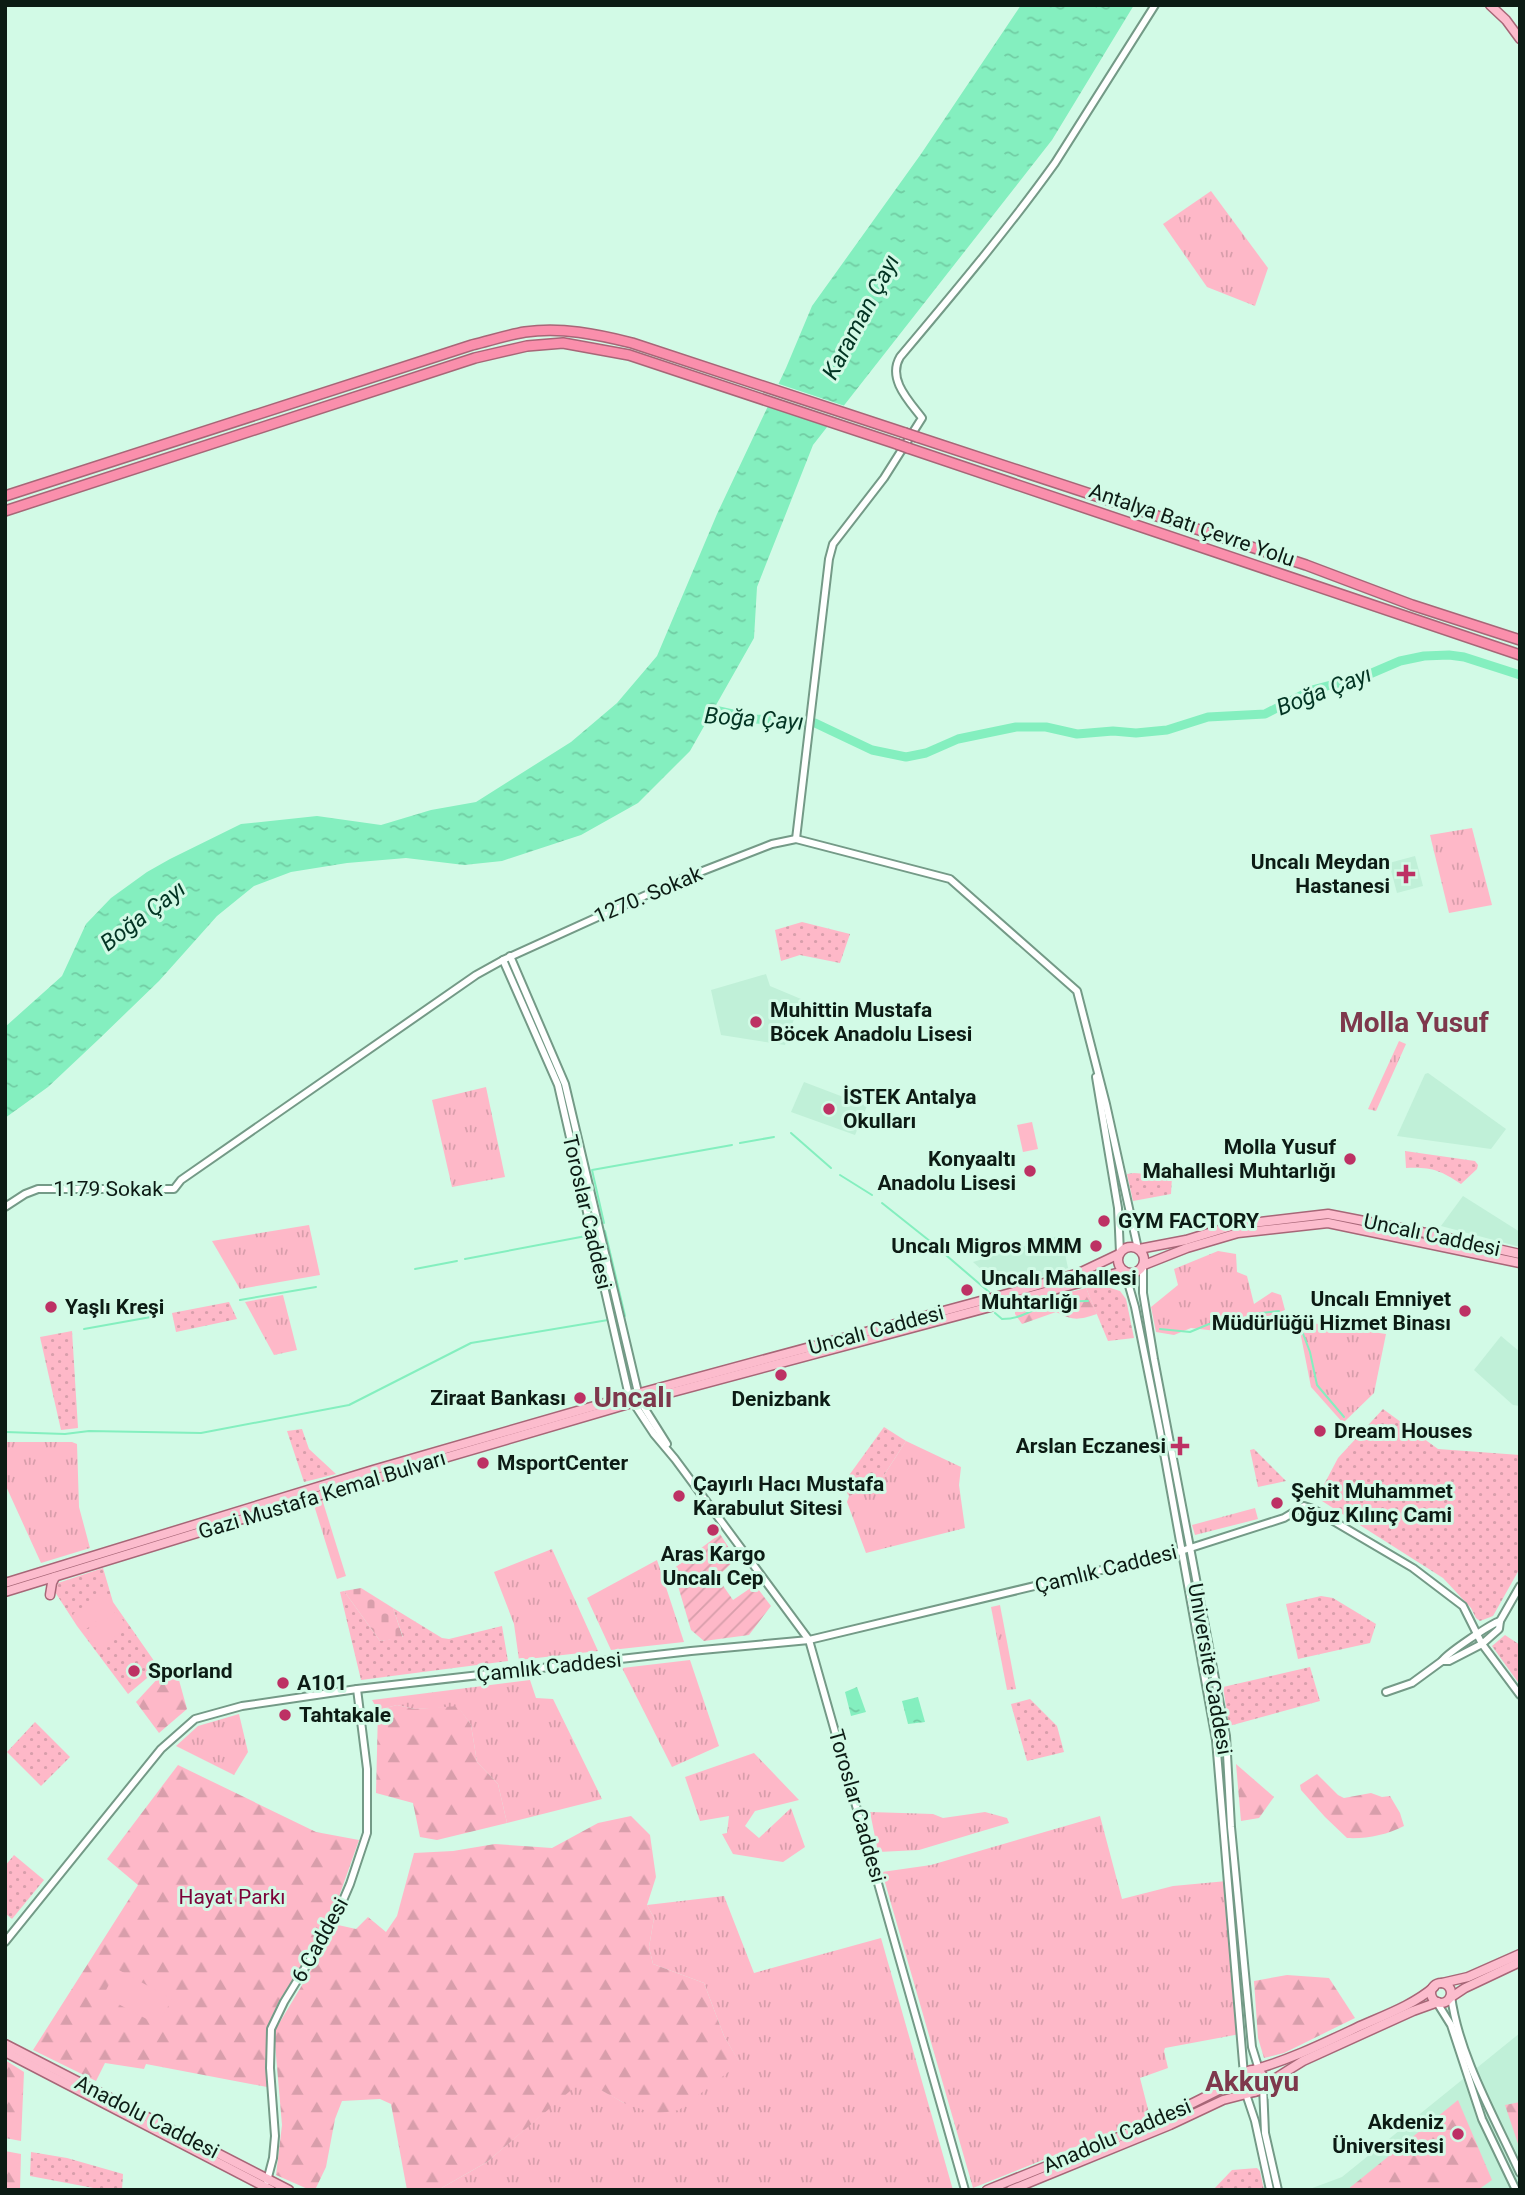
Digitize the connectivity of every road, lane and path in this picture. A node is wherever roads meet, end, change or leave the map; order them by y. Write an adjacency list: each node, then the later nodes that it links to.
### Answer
1 (1155, 5): 8 (street)
2 (1490, 5): 3 (main road)
3 (1520, 39)
4 (5, 496): 6 (highway, bridge)
5 (5, 511): 7 (highway, Antalya Batı Çevre Yolu, bridge)
6 (1520, 640)
7 (1520, 655)
8 (796, 839): 9 (street, 1270. Sokak); 11 (street, 1270. Sokak)
9 (510, 956): 10 (street, 1270. Sokak); 12 (street, Toroslar Caddesi)
10 (503, 960): 12 (street, Toroslar Caddesi); 13 (street, 1270. Sokak)
11 (1095, 1062): 15 (street, 1270. Sokak); 16 (street, 1270. Sokak)
12 (562, 1084): 21 (street, Toroslar Caddesi)
13 (174, 1189): 14 (street, 1179 Sokak)
14 (5, 1207)
15 (1138, 1249): 16 (main road); 17 (main road, Uncalı Caddesi); 19 (main road)
16 (1120, 1254): 20 (main road); 21 (main road, Uncalı Caddesi)
17 (1520, 1254)
18 (1520, 1263): 19 (main road, Uncalı Caddesi)
19 (1143, 1266): 20 (main road); 22 (street, Universite Caddesi)
20 (1125, 1272): 21 (main road, Uncalı Caddesi); 23 (street, Universite Caddesi)
21 (635, 1399): 24 (main road, Gazi Mustafa Kemal Bulvarı); 25 (main road, Gazi Mustafa Kemal Bulvarı); 33 (street, Toroslar Caddesi)
22 (1189, 1548): 23 (street, Çamlık Caddesi); 30 (street, Çamlık Caddesi); 47 (street, Universite Caddesi)
23 (1181, 1551): 33 (street, Çamlık Caddesi); 48 (street, Universite Caddesi)
24 (55, 1577): 27 (main road, Gazi Mustafa Kemal Bulvarı); 28 (main road)
25 (5, 1583)
26 (1520, 1586): 29 (street)
27 (5, 1592)
28 (50, 1595)
29 (1500, 1621): 31 (street); 34 (street)
30 (1472, 1623): 31 (street); 32 (street, Çamlık Caddesi)
31 (1490, 1625): 32 (street)
32 (1478, 1635): 34 (street, Çamlık Caddesi); 35 (street)
33 (809, 1640): 36 (street, Çamlık Caddesi); 54 (street, Toroslar Caddesi)
34 (1482, 1644): 35 (street); 38 (street, Çamlık Caddesi)
35 (1442, 1661): 37 (street)
36 (357, 1689): 39 (street, Çamlık Caddesi); 52 (street, 6 Caddesi)
37 (1385, 1692)
38 (1520, 1695)
39 (5, 1942)
40 (1520, 1954): 42 (main road)
41 (1520, 1962): 43 (main road)
42 (1438, 1985): 43 (main road); 44 (main road); 47 (main road)
43 (1450, 1997): 44 (main road); 51 (street)
44 (1437, 2002): 49 (main road); 59 (street)
45 (5, 2044): 52 (main road, Anadolu Caddesi)
46 (5, 2052): 52 (main road, Anadolu Caddesi)
47 (1257, 2071): 48 (main road); 49 (main road)
48 (1244, 2075): 50 (main road); 55 (main road, Anadolu Caddesi)
49 (1263, 2086): 50 (main road); 58 (street)
50 (1248, 2091): 56 (main road, Anadolu Caddesi); 57 (street)
51 (1520, 2173)
52 (267, 2186): 53 (main road, Anadolu Caddesi)
53 (289, 2190)
54 (965, 2190)
55 (987, 2190)
56 (1011, 2190)
57 (1270, 2190)
58 (1278, 2190)
59 (1517, 2190)

